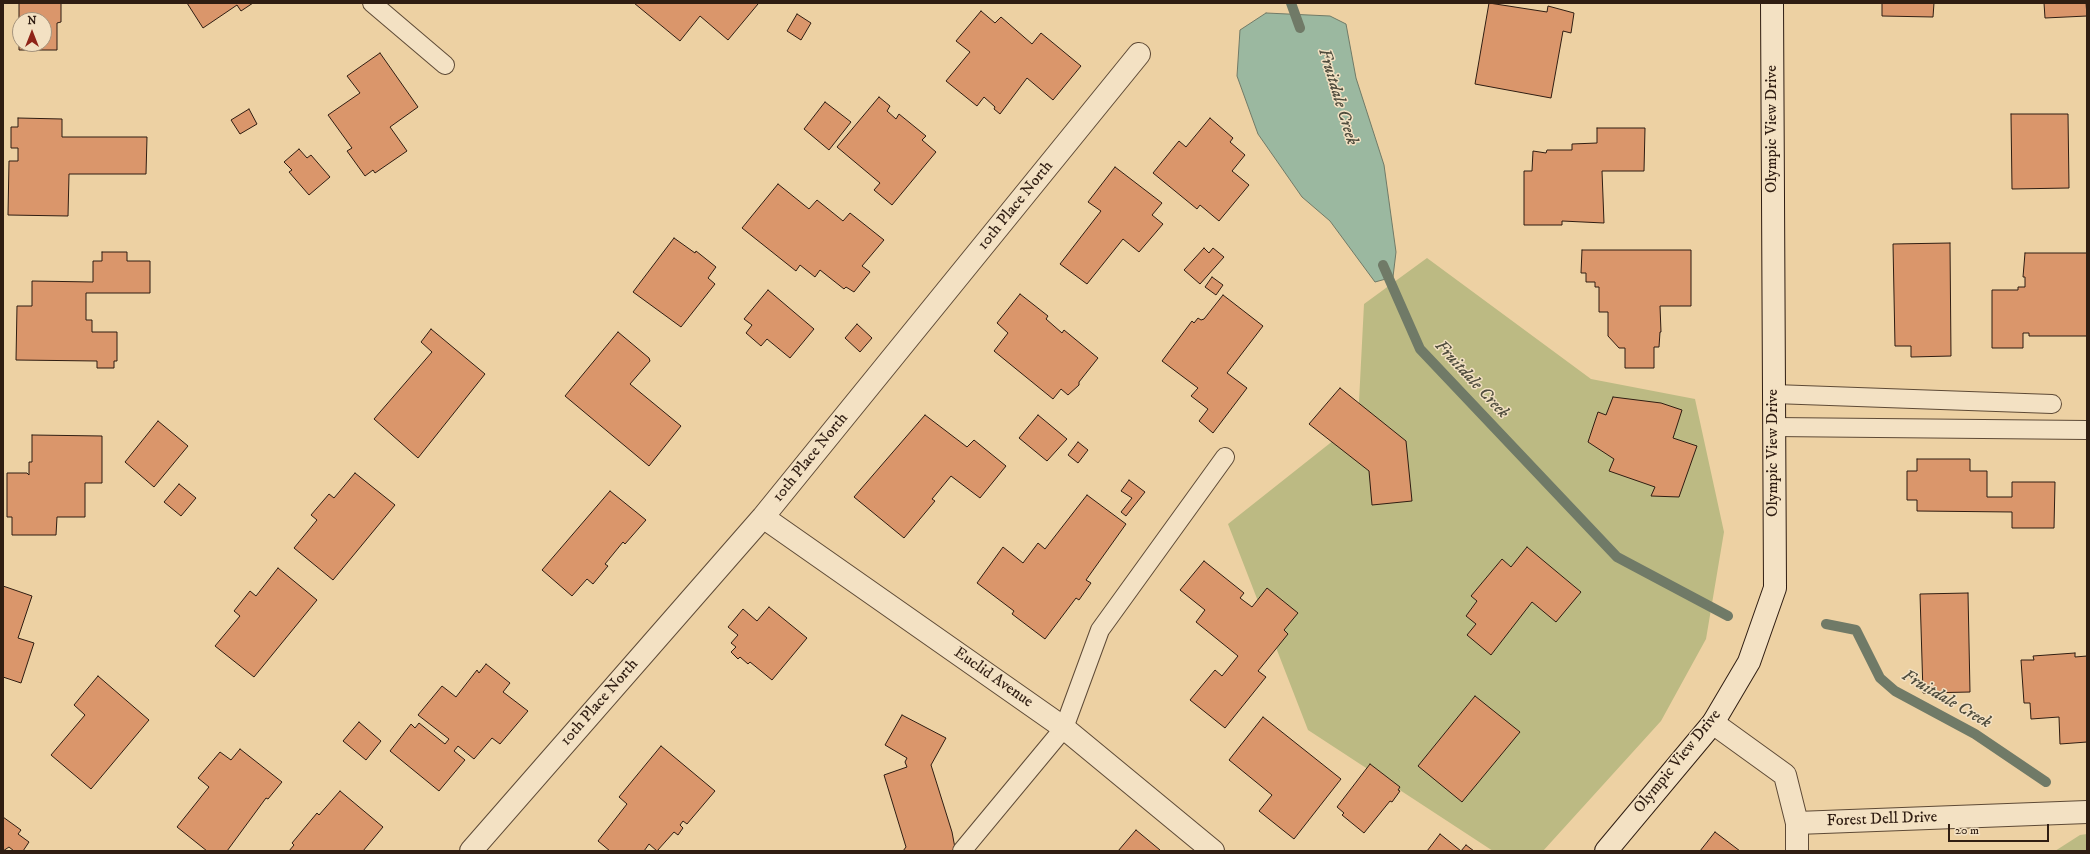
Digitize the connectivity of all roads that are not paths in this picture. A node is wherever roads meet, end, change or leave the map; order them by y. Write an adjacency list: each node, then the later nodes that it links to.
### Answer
1 (372, 3): 4 (lane)
2 (1772, 3): 5 (street, Olympic View Drive)
3 (1139, 54): 10 (street, 10th Place North)
4 (445, 65)
5 (1774, 394): 6 (lane); 7 (street, Olympic View Drive)
6 (2052, 404)
7 (1774, 427): 8 (lane); 11 (street, Olympic View Drive)
8 (2087, 430)
9 (1225, 457): 12 (lane)
10 (763, 517): 12 (street, Euclid Avenue); 15 (street, 10th Place North)
11 (1713, 722): 14 (street); 18 (street, Olympic View Drive)
12 (1064, 728): 16 (lane); 17 (street, Euclid Avenue)
13 (2087, 812): 14 (street, Forest Dell Drive)
14 (1797, 823): 19 (street)
15 (471, 851)
16 (962, 851)
17 (1214, 851)
18 (1606, 851)
19 (1797, 851)

